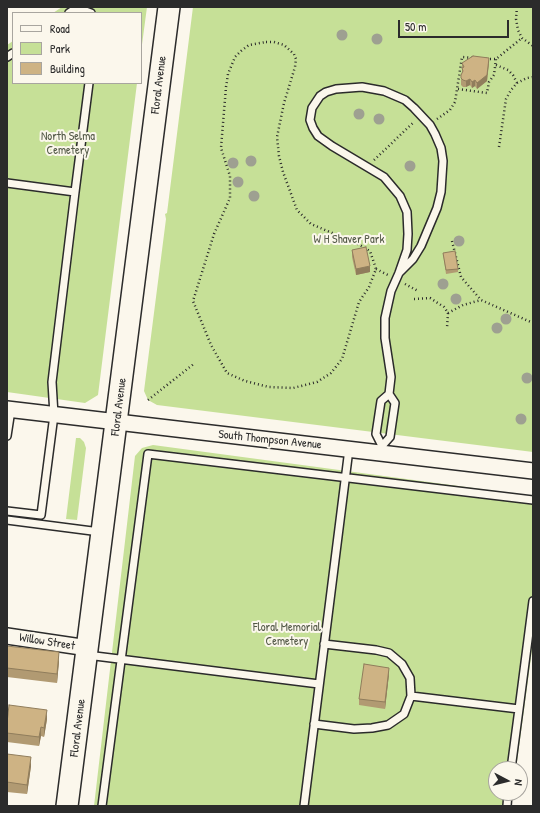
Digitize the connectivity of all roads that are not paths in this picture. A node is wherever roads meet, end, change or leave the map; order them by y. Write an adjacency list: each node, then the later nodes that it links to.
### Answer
1 (169, 7): 11 (main road, Floral Avenue)
2 (70, 12): 3 (lane)
3 (88, 12)
4 (89, 84): 6 (lane)
5 (7, 183): 6 (lane)
6 (76, 192): 10 (lane)
7 (399, 273): 7 (lane); 8 (lane)
8 (389, 394): 14 (lane); 14 (lane)
9 (9, 409): 10 (street, South Thompson Avenue); 12 (lane)
10 (54, 415): 11 (street, South Thompson Avenue); 18 (lane)
11 (117, 422): 13 (street, South Thompson Avenue); 20 (main road, Floral Avenue)
12 (7, 436)
13 (349, 449): 14 (street, South Thompson Avenue); 16 (lane)
14 (382, 449): 15 (street, South Thompson Avenue)
15 (533, 471)
16 (345, 478): 17 (lane); 23 (lane); 25 (lane)
17 (533, 500)
18 (7, 511)
19 (7, 520): 20 (lane)
20 (102, 532): 24 (main road, Floral Avenue)
21 (533, 601): 28 (lane)
22 (7, 636): 24 (street, Willow Street)
23 (324, 644): 26 (lane); 27 (lane)
24 (87, 651): 25 (lane); 31 (main road, Floral Avenue)
25 (121, 659): 26 (lane); 32 (lane)
26 (319, 684): 29 (lane)
27 (411, 696): 28 (lane); 29 (lane)
28 (519, 709): 30 (lane)
29 (314, 724): 33 (lane)
30 (512, 761)
31 (67, 806)
32 (102, 806)
33 (304, 806)

